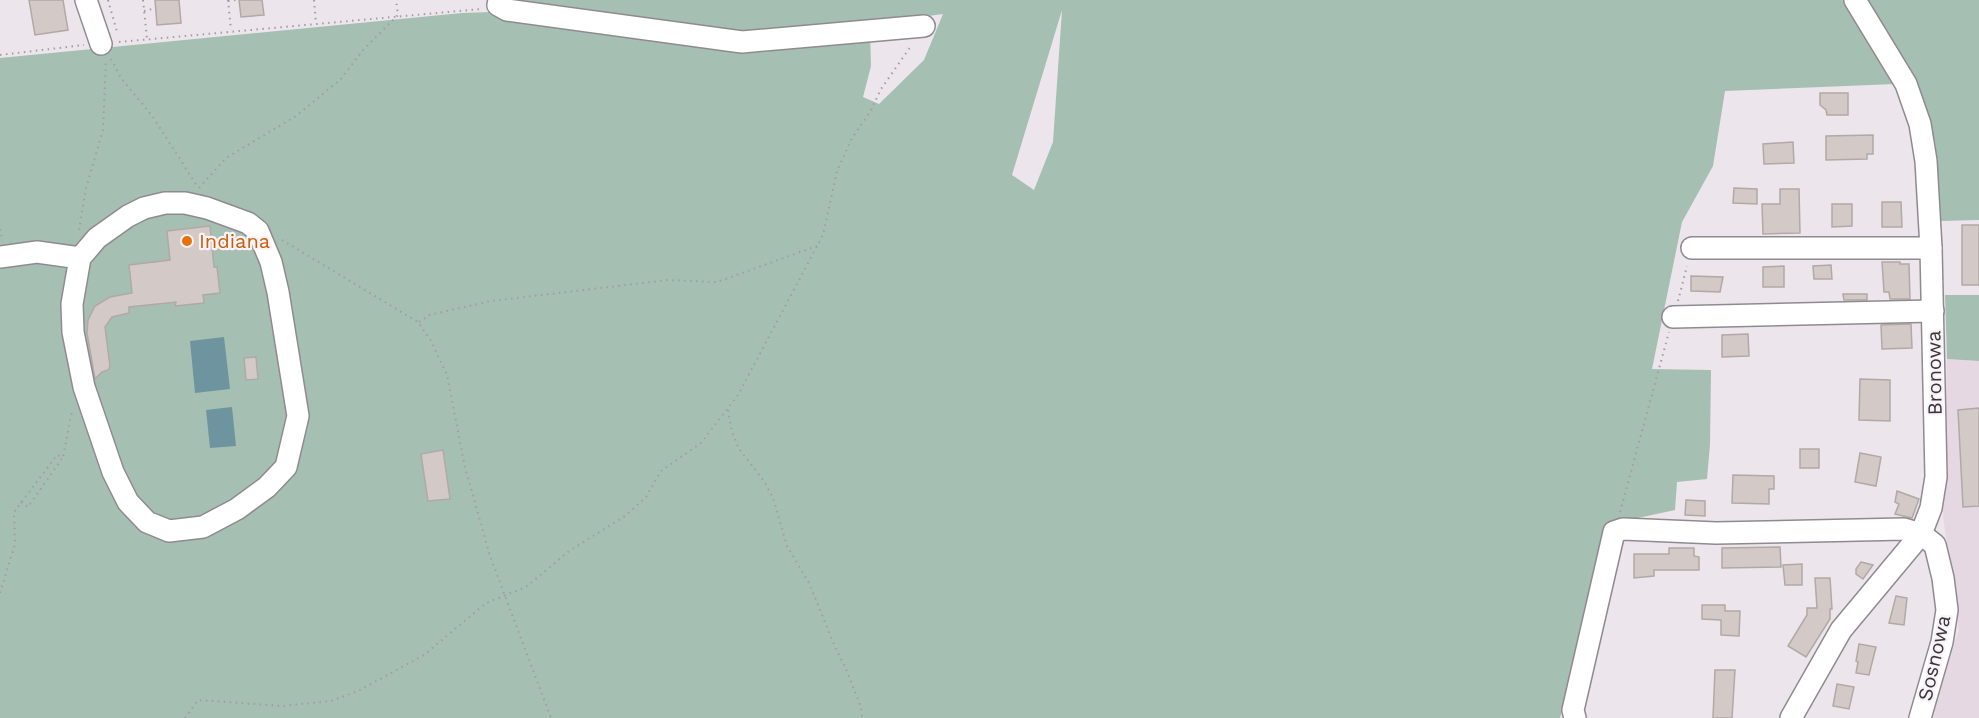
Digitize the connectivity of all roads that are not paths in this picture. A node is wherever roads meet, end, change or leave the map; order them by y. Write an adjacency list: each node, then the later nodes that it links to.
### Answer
1 (86, 0): 5 (street)
2 (1855, 0): 7 (street, Bronowa)
3 (499, 2): 4 (street)
4 (924, 26)
5 (110, 43)
6 (1692, 248): 7 (street)
7 (1931, 248): 10 (street, Bronowa)
8 (0, 256): 9 (street)
9 (80, 258): 9 (street)
10 (1933, 311): 11 (street); 12 (street, Bronowa)
11 (1673, 317)
12 (1921, 534): 13 (street); 14 (street, Bronowa); 15 (street, Sosnowa)
13 (1575, 718)
14 (1791, 718)
15 (1920, 718)

